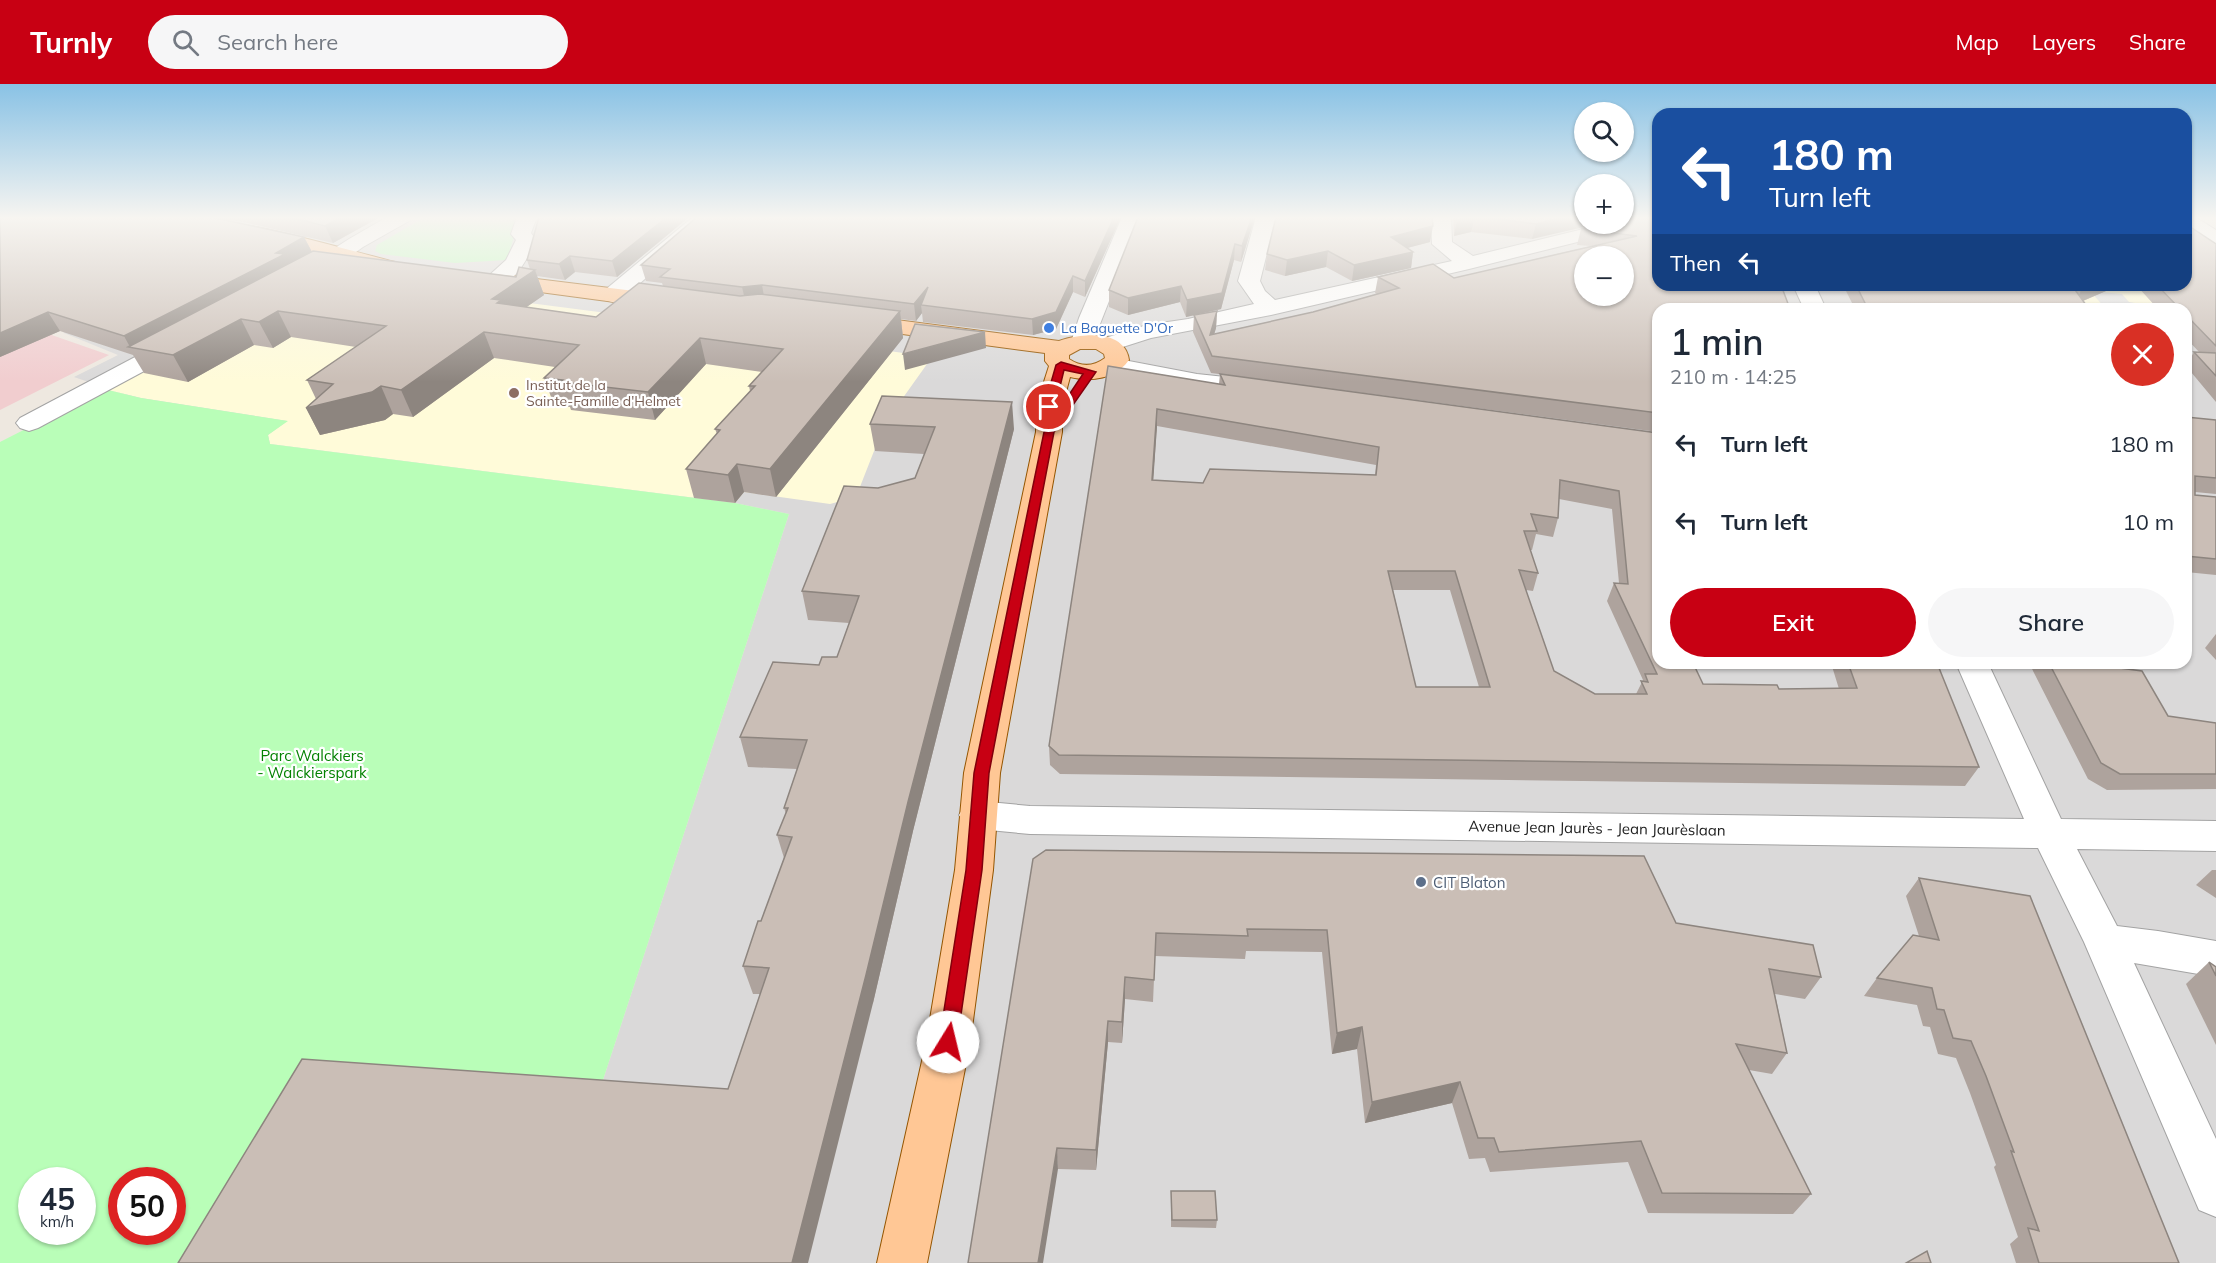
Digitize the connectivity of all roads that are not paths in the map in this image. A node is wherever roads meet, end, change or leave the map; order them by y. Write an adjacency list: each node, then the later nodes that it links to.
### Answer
1 (314, 272): 9 (street)
2 (504, 272): 8 (street)
3 (640, 272): 10 (street)
4 (1109, 272): 17 (street)
5 (1252, 272): 12 (street)
6 (1429, 272): 12 (street)
7 (471, 277): 8 (main road)
8 (495, 280): 10 (main road)
9 (293, 283)
10 (613, 295): 11 (main road)
11 (690, 305)
12 (1271, 308): 14 (street)
13 (840, 325): 17 (main road)
14 (1188, 326): 16 (street); 18 (street)
15 (202, 331): 21 (street)
16 (1162, 352): 18 (street); 19 (street)
17 (1066, 354): 18 (main road); 18 (main road); 22 (main road)
18 (1109, 358): 19 (street); 22 (main road)
19 (1244, 385): 20 (street)
20 (1289, 392)
21 (29, 423)
22 (1049, 432): 24 (main road)
23 (1975, 669): 25 (street)
24 (978, 815): 25 (street, Avenue Jean Jaurès - Jean Jaurèslaan); 30 (main road)
25 (2049, 834): 26 (street, Avenue Jean Jaurès - Jean Jaurèslaan); 27 (street)
26 (2216, 836)
27 (2104, 942): 28 (street); 29 (street)
28 (2216, 959)
29 (2216, 1193)
30 (902, 1263)

